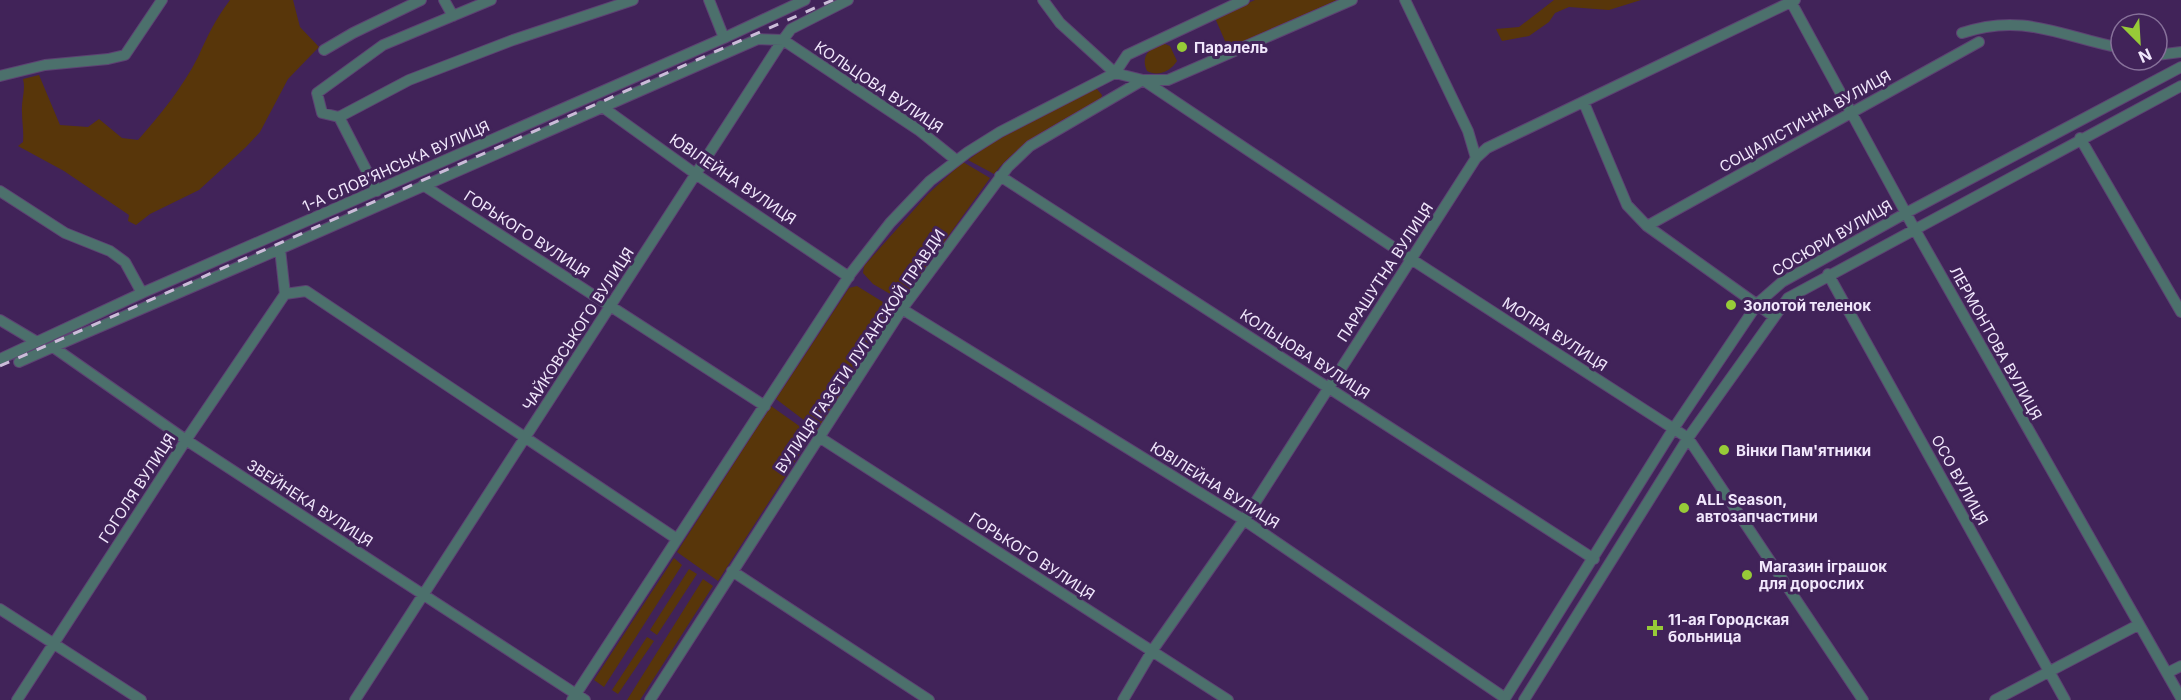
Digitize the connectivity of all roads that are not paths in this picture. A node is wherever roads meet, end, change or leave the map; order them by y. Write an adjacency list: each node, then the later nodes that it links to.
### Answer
1 (162, 0): 23 (street)
2 (421, 0): 20 (street)
3 (444, 0): 14 (street)
4 (490, 0): 14 (street)
5 (633, 0): 29 (street)
6 (709, 0): 16 (street)
7 (805, 0): 16 (street, 1-А СЛОВ’ЯНСЬКА ВУЛИЦЯ)
8 (848, 0): 17 (street, ЧАЙКОВСЬКОГО ВУЛИЦЯ)
9 (1043, 0): 22 (street)
10 (1244, 0): 22 (street)
11 (1352, 0): 24 (street, ВУЛИЦЯ ГАЗЄТИ ЛУГАНСКОЙ ПРАВДИ)
12 (1405, 0): 31 (street)
13 (1792, 1): 26 (street, ПАРАШУТНА ВУЛИЦЯ); 28 (street, ЛЕРМОНТОВА ВУЛИЦЯ)
14 (453, 16): 29 (street)
15 (1962, 33): 19 (street)
16 (724, 38): 37 (street, 1-А СЛОВ’ЯНСЬКА ВУЛИЦЯ)
17 (783, 40): 27 (street); 32 (street, КОЛЬЦОВА ВУЛИЦЯ); 33 (street, ЧАЙКОВСЬКОГО ВУЛИЦЯ)
18 (1979, 42): 28 (street, СОЦІАЛІСТИЧНА ВУЛИЦЯ)
19 (2109, 46)
20 (324, 50)
21 (2181, 66): 38 (street, СОСЮРИ ВУЛИЦЯ)
22 (1115, 73): 24 (street); 32 (street)
23 (0, 76)
24 (1143, 80): 34 (street, ВУЛИЦЯ ГАЗЄТИ ЛУГАНСКОЙ ПРАВДИ); 42 (street, МОПРА ВУЛИЦЯ)
25 (2181, 86): 30 (street, СОСЮРИ ВУЛИЦЯ)
26 (1584, 103): 31 (street, ПАРАШУТНА ВУЛИЦЯ); 39 (street)
27 (601, 106): 33 (street, ЮВІЛЕЙНА ВУЛИЦЯ); 35 (street)
28 (1851, 113): 38 (street, ЛЕРМОНТОВА ВУЛИЦЯ); 39 (street, СОЦІАЛІСТИЧНА ВУЛИЦЯ)
29 (339, 117): 37 (street)
30 (2080, 138): 40 (street, СОСЮРИ ВУЛИЦЯ); 50 (street)
31 (1476, 158): 42 (street, ПАРАШУТНА ВУЛИЦЯ)
32 (956, 160): 44 (street)
33 (697, 175): 44 (street, ЮВІЛЕЙНА ВУЛИЦЯ); 48 (street, ЧАЙКОВСЬКОГО ВУЛИЦЯ)
34 (1000, 176): 49 (street, ВУЛИЦЯ ГАЗЄТИ ЛУГАНСКОЙ ПРАВДИ); 57 (street, КОЛЬЦОВА ВУЛИЦЯ)
35 (423, 185): 41 (street); 48 (street, ГОРЬКОГО ВУЛИЦЯ)
36 (0, 191): 45 (street)
37 (377, 191): 45 (street, 1-А СЛОВ’ЯНСЬКА ВУЛИЦЯ)
38 (1906, 213): 40 (street, ЛЕРМОНТОВА ВУЛИЦЯ); 47 (street, СОСЮРИ ВУЛИЦЯ)
39 (1647, 226): 47 (street)
40 (1914, 228): 43 (street, СОСЮРИ ВУЛИЦЯ); 69 (street, ЛЕРМОНТОВА ВУЛИЦЯ)
41 (280, 249): 46 (street); 54 (street)
42 (1411, 259): 57 (street, ПАРАШУТНА ВУЛИЦЯ); 59 (street, МОПРА ВУЛИЦЯ)
43 (1828, 274): 51 (street, СОСЮРИ ВУЛИЦЯ); 73 (street, ОСО ВУЛИЦЯ)
44 (849, 277): 58 (street)
45 (142, 293): 53 (street, 1-А СЛОВ’ЯНСЬКА ВУЛИЦЯ)
46 (285, 294): 60 (street); 62 (street, ГОГОЛЯ ВУЛИЦЯ)
47 (1758, 303): 51 (street); 59 (street, СОСЮРИ ВУЛИЦЯ)
48 (611, 307): 58 (street, ГОРЬКОГО ВУЛИЦЯ); 60 (street, ЧАЙКОВСЬКОГО ВУЛИЦЯ)
49 (902, 309): 61 (street, ВУЛИЦЯ ГАЗЄТИ ЛУГАНСКОЙ ПРАВДИ); 63 (street, ЮВІЛЕЙНА ВУЛИЦЯ)
50 (2181, 312)
51 (1773, 316): 59 (street, СОСЮРИ ВУЛИЦЯ)
52 (0, 320): 53 (street)
53 (37, 342): 55 (street, 1-А СЛОВ’ЯНСЬКА ВУЛИЦЯ)
54 (53, 347): 56 (street); 62 (street, ЗВЕЙНЕКА ВУЛИЦЯ)
55 (0, 359)
56 (19, 362)
57 (1329, 387): 63 (street, ПАРАШУТНА ВУЛИЦЯ); 65 (street, КОЛЬЦОВА ВУЛИЦЯ)
58 (765, 406): 64 (street)
59 (1681, 433): 65 (street, СОСЮРИ ВУЛИЦЯ); 85 (street, СОСЮРИ ВУЛИЦЯ); 86 (street, МОПРА ВУЛИЦЯ)
60 (526, 436): 64 (street); 67 (street, ЧАЙКОВСЬКОГО ВУЛИЦЯ)
61 (819, 437): 66 (street, ВУЛИЦЯ ГАЗЄТИ ЛУГАНСКОЙ ПРАВДИ); 71 (street, ГОРЬКОГО ВУЛИЦЯ)
62 (186, 440): 67 (street, ЗВЕЙНЕКА ВУЛИЦЯ); 70 (street, ГОГОЛЯ ВУЛИЦЯ)
63 (1244, 520): 71 (street, ПАРАШУТНА ВУЛИЦЯ); 77 (street, ЮВІЛЕЙНА ВУЛИЦЯ)
64 (677, 539): 75 (street)
65 (1594, 559): 77 (street, СОСЮРИ ВУЛИЦЯ)
66 (732, 571): 81 (street, ВУЛИЦЯ ГАЗЄТИ ЛУГАНСКОЙ ПРАВДИ); 82 (street)
67 (422, 594): 75 (street, ЗВЕЙНЕКА ВУЛИЦЯ); 80 (street, ЧАЙКОВСЬКОГО ВУЛИЦЯ)
68 (0, 609): 70 (street)
69 (2138, 625): 73 (street); 74 (street, ЛЕРМОНТОВА ВУЛИЦЯ)
70 (54, 645): 78 (street, ГОГОЛЯ ВУЛИЦЯ); 79 (street)
71 (1152, 651): 83 (street, ПАРАШУТНА ВУЛИЦЯ); 84 (street, ГОРЬКОГО ВУЛИЦЯ)
72 (2181, 666): 74 (street)
73 (2049, 670): 87 (street); 88 (street, ОСО ВУЛИЦЯ)
74 (2167, 673): 76 (street, ЛЕРМОНТОВА ВУЛИЦЯ)
75 (578, 698)
76 (2181, 698)
77 (1504, 699)
78 (17, 700)
79 (141, 700)
80 (355, 700)
81 (650, 700)
82 (929, 700)
83 (1123, 700)
84 (1228, 700)
85 (1524, 700)
86 (1863, 700)
87 (1995, 700)
88 (2065, 700)

